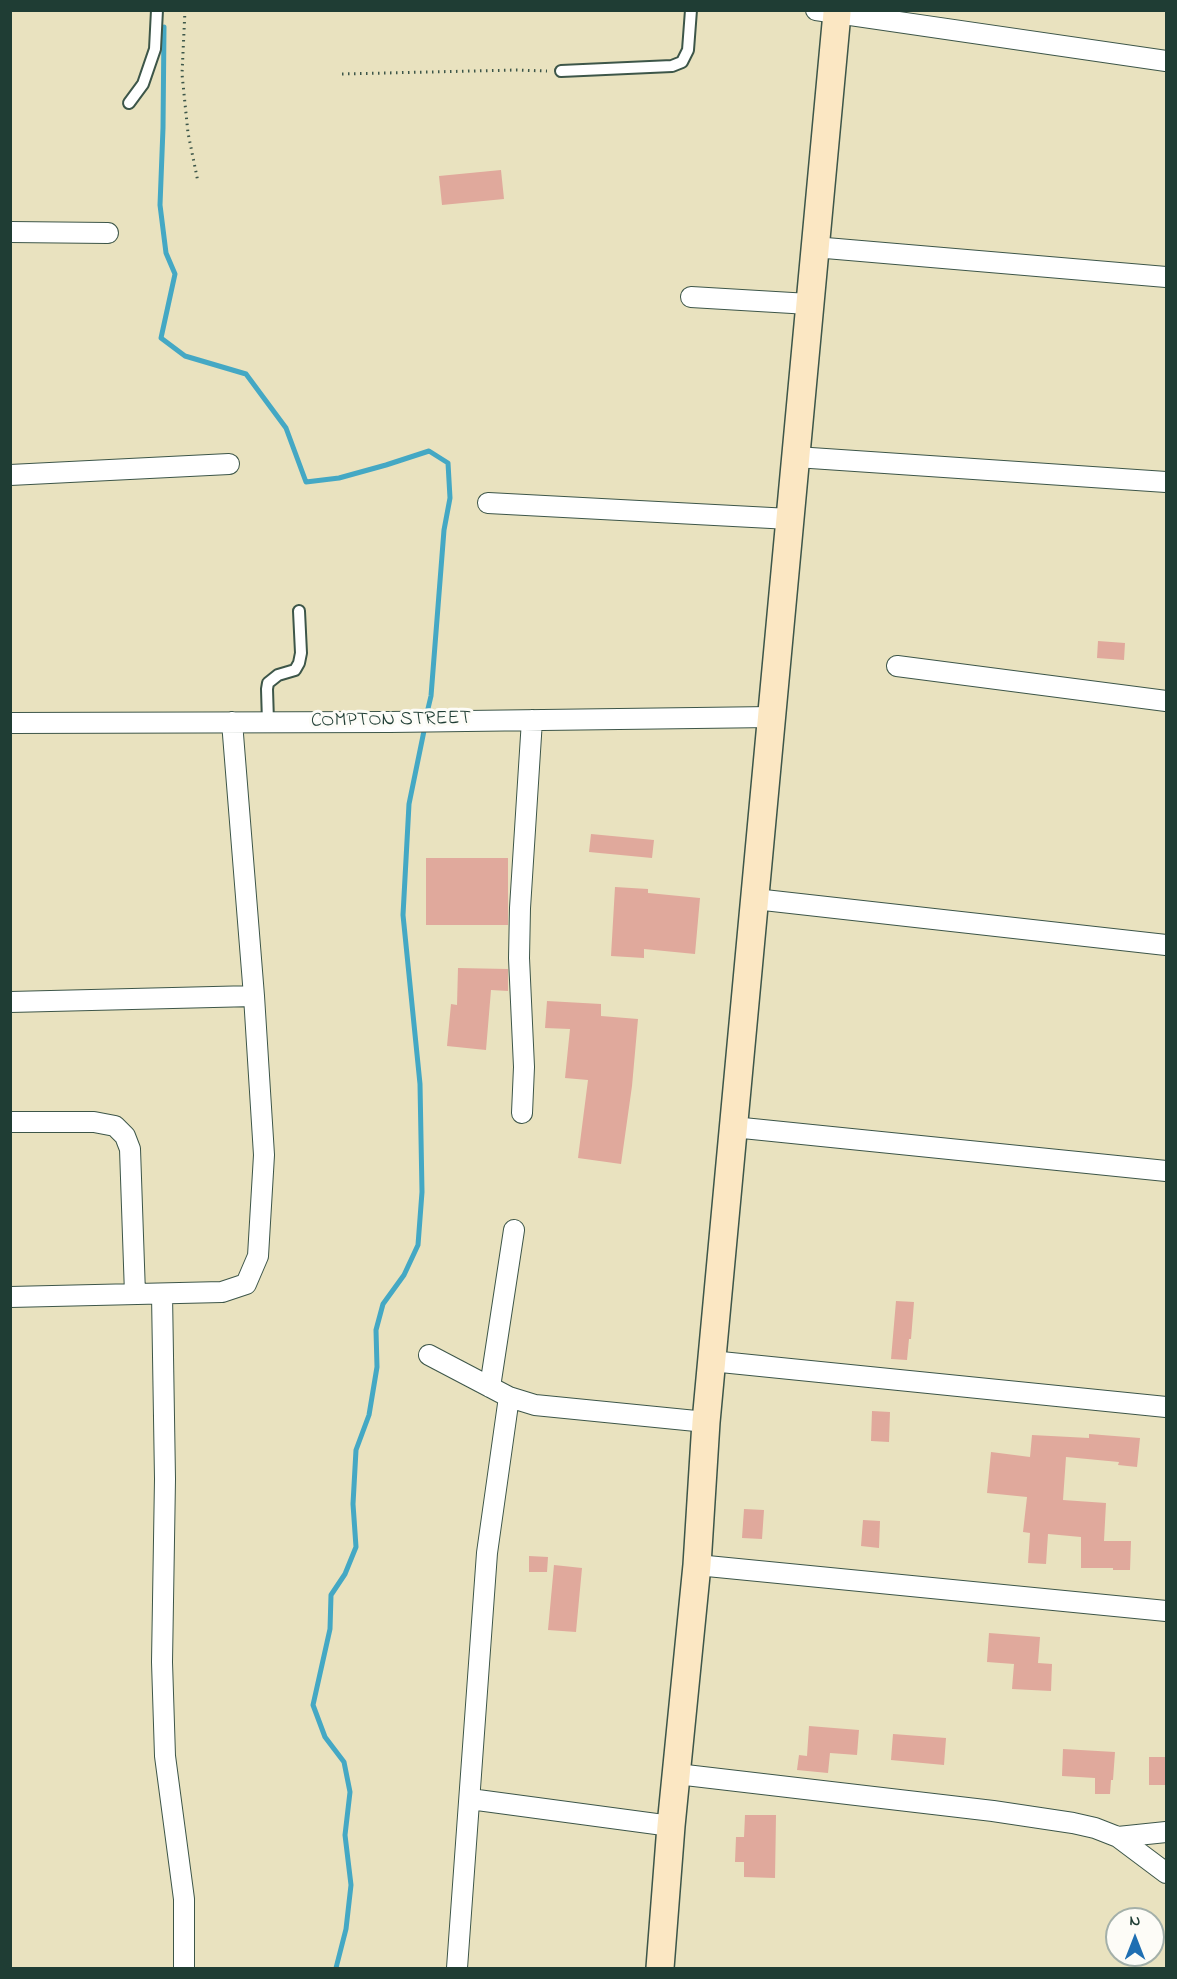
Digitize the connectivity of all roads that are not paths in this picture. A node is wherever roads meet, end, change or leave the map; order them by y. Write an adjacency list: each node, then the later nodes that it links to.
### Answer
1 (158, 10): 6 (lane)
2 (691, 10): 5 (lane)
3 (827, 12): 4 (street); 9 (street)
4 (1167, 61)
5 (561, 71)
6 (129, 104)
7 (10, 232): 8 (street)
8 (108, 233)
9 (814, 247): 10 (street); 12 (street)
10 (1167, 278)
11 (691, 297): 12 (street)
12 (809, 304): 13 (street)
13 (796, 457): 16 (street); 18 (street)
14 (229, 464): 15 (street)
15 (10, 475)
16 (1167, 482)
17 (488, 503): 18 (street)
18 (790, 519): 22 (street)
19 (298, 611): 25 (lane)
20 (897, 666): 21 (street)
21 (1167, 701)
22 (772, 717): 23 (street, COMPTON STREET); 27 (street)
23 (532, 720): 25 (street, COMPTON STREET); 31 (street)
24 (232, 722): 25 (street, COMPTON STREET); 26 (street, COMPTON STREET); 29 (street)
25 (268, 722)
26 (10, 723)
27 (755, 899): 28 (street); 33 (street)
28 (1167, 945)
29 (254, 996): 30 (street); 37 (street)
30 (10, 1002)
31 (522, 1113)
32 (10, 1122): 36 (street)
33 (733, 1127): 34 (street); 40 (street)
34 (1167, 1171)
35 (514, 1230): 41 (street)
36 (135, 1294): 37 (street); 38 (street)
37 (162, 1294): 53 (street)
38 (10, 1297)
39 (429, 1355): 41 (street)
40 (711, 1361): 43 (street); 44 (street)
41 (490, 1387): 42 (street)
42 (509, 1397): 44 (street); 48 (street)
43 (1167, 1407)
44 (706, 1422): 45 (street)
45 (697, 1565): 46 (street); 47 (street)
46 (1167, 1611)
47 (677, 1774): 49 (street); 51 (street)
48 (470, 1799): 49 (street); 54 (street)
49 (671, 1826): 55 (street)
50 (1167, 1833): 51 (street)
51 (1118, 1837): 52 (street)
52 (1167, 1874)
53 (184, 1968)
54 (457, 1968)
55 (660, 1968)

